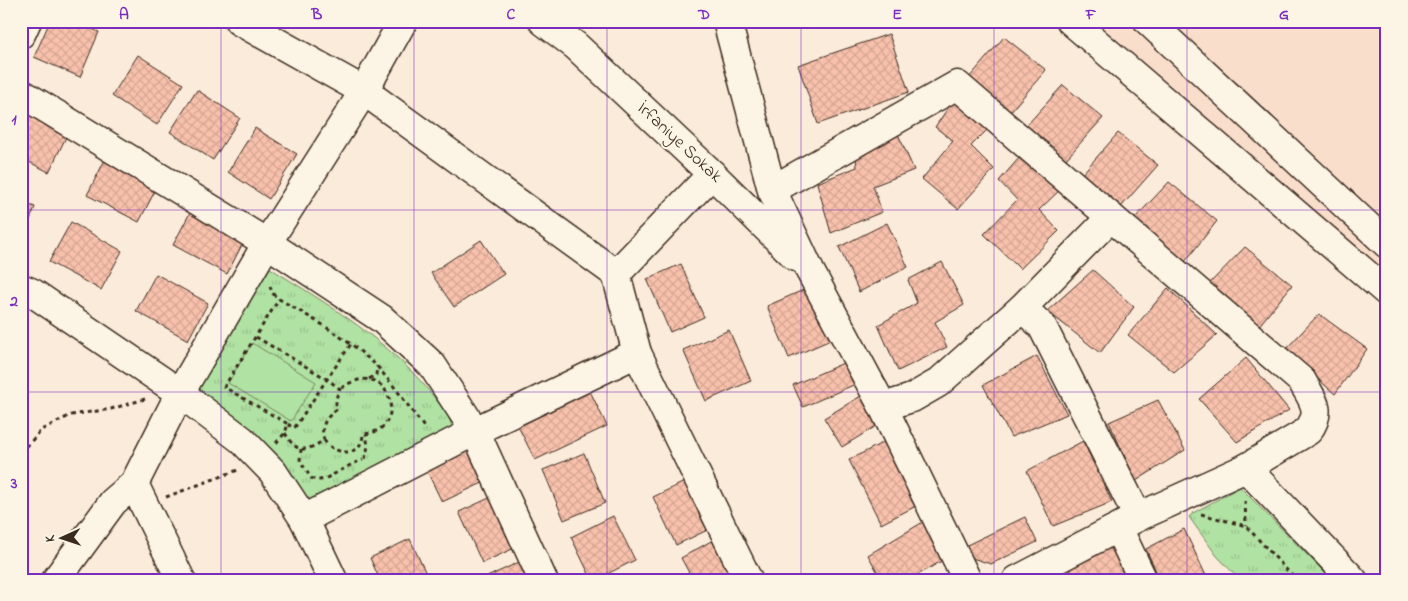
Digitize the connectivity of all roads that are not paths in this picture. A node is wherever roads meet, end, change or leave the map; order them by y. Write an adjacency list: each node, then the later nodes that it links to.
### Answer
1 (27, 21): 8 (street)
2 (239, 21): 9 (street)
3 (403, 21): 9 (street)
4 (543, 21): 11 (street, İrfaniye Sokak)
5 (727, 21): 12 (street)
6 (1071, 21): 19 (street)
7 (1148, 21): 14 (street)
8 (21, 34)
9 (364, 91): 15 (street); 17 (street)
10 (21, 93): 15 (street)
11 (712, 174): 16 (street, İrfaniye Sokak); 17 (street)
12 (772, 190): 13 (street); 16 (street)
13 (1111, 217): 20 (street); 25 (street)
14 (1387, 244)
15 (264, 249): 22 (street); 24 (street)
16 (810, 270): 23 (street)
17 (616, 274): 21 (street)
18 (21, 288): 22 (street)
19 (1387, 292)
20 (1022, 308): 23 (street); 28 (street)
21 (637, 353): 24 (street); 33 (street)
22 (180, 393): 26 (street); 27 (street)
23 (883, 407): 34 (street)
24 (475, 431): 27 (street); 32 (street)
25 (1246, 468): 28 (street); 37 (street)
26 (139, 495): 29 (street); 30 (street)
27 (304, 519): 31 (street)
28 (1128, 523): 35 (street); 36 (street)
29 (56, 580)
30 (180, 580)
31 (333, 580)
32 (543, 580)
33 (748, 580)
34 (966, 580)
35 (1017, 580)
36 (1143, 580)
37 (1352, 580)

